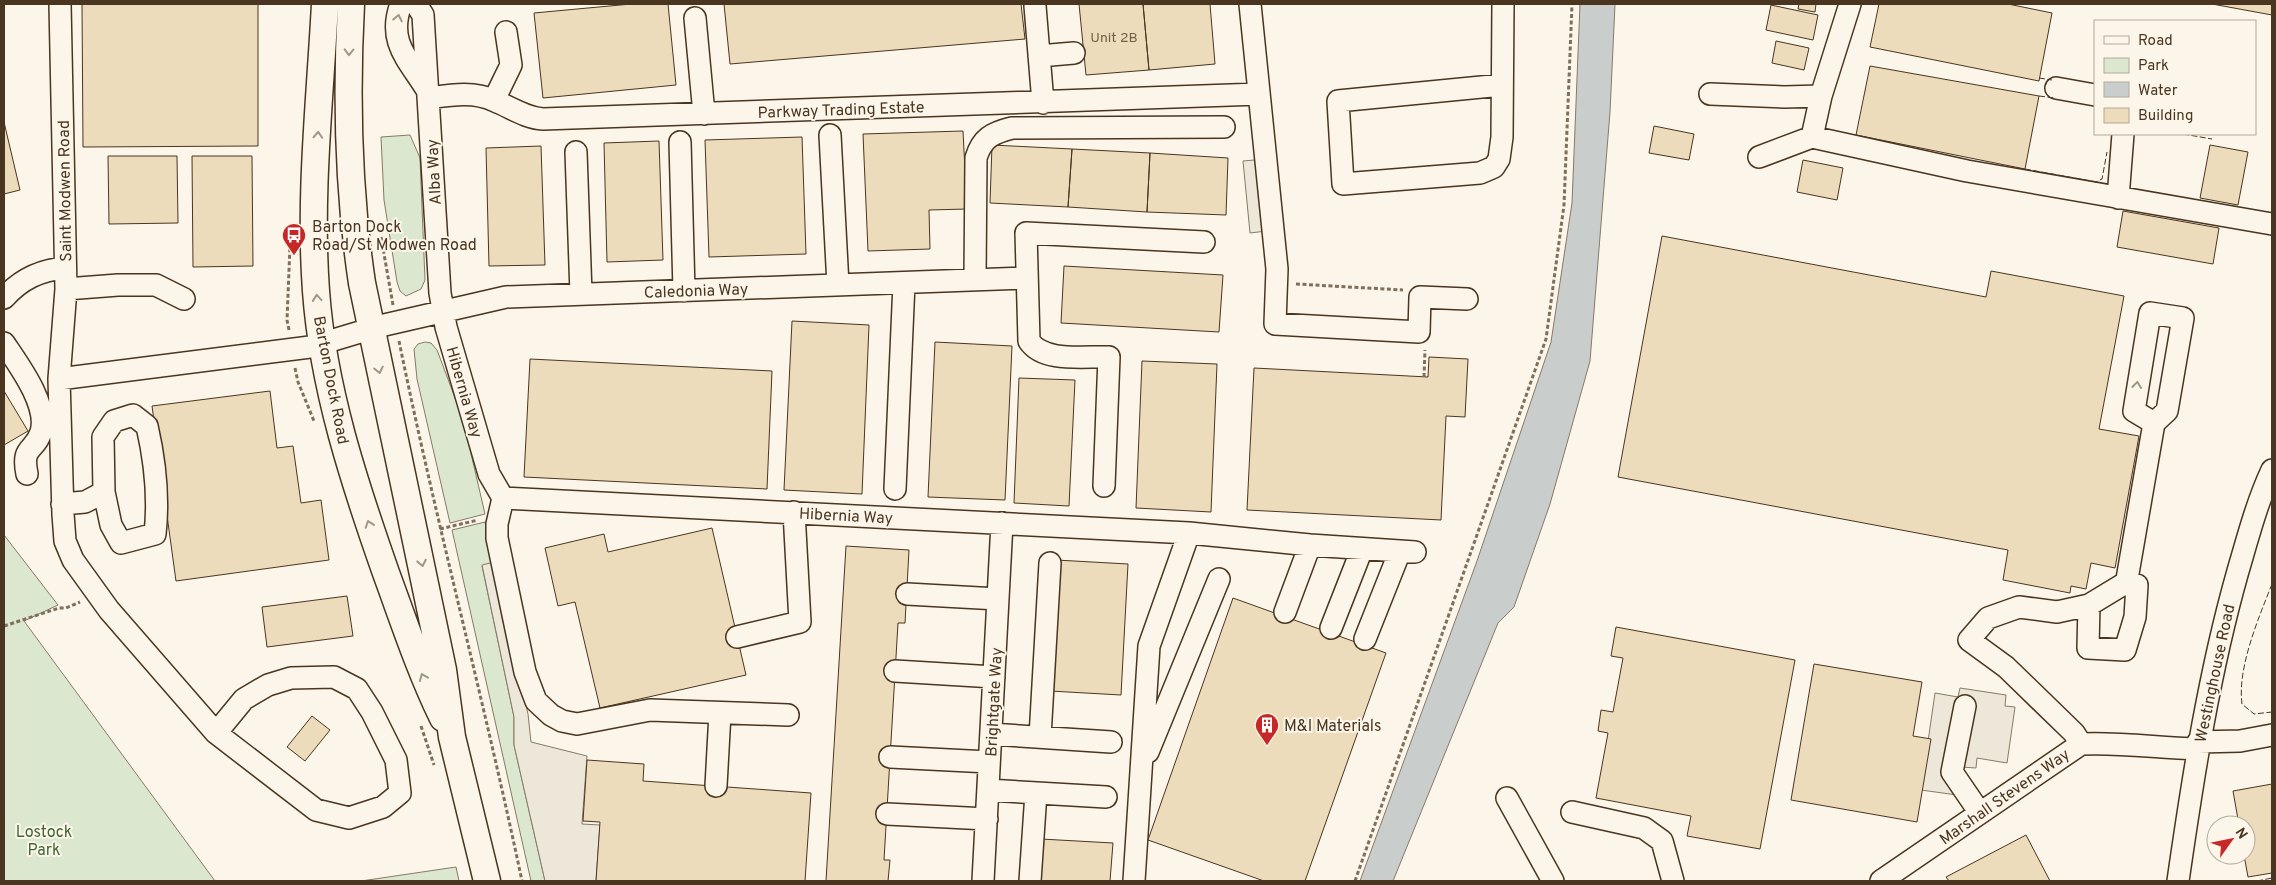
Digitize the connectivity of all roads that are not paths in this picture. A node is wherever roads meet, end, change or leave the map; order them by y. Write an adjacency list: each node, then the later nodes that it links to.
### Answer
1 (60, 4): 34 (street, Saint Modwen Road)
2 (325, 4): 48 (main road, Barton Dock Road, one-way to 2)
3 (351, 4): 46 (main road, Barton Dock Road, one-way to 46)
4 (401, 4): 18 (street, one-way to 4)
5 (416, 4): 18 (street, Alba Way)
6 (1250, 4): 16 (street)
7 (1503, 4): 14 (street)
8 (1850, 4): 19 (street)
9 (1035, 6): 13 (street)
10 (695, 18): 23 (street)
11 (506, 32): 21 (street)
12 (1074, 52): 13 (street)
13 (1039, 56): 22 (street)
14 (1502, 85): 14 (street)
15 (2056, 88): 20 (street)
16 (1259, 94): 22 (street, Parkway Trading Estate); 44 (street)
17 (1710, 94): 19 (street)
18 (428, 95): 21 (street, Parkway Trading Estate); 45 (street, Alba Way)
19 (1821, 96): 27 (street)
20 (2094, 96)
21 (494, 100): 23 (street, Parkway Trading Estate)
22 (1043, 103): 23 (street, Parkway Trading Estate)
23 (704, 114)
24 (1224, 127): 36 (street)
25 (830, 135): 38 (street)
26 (2123, 135): 31 (street)
27 (1812, 137): 30 (street); 31 (street)
28 (680, 142): 40 (street)
29 (576, 152): 42 (street)
30 (1760, 157)
31 (2118, 198): 32 (street)
32 (2272, 224)
33 (1204, 242): 35 (street)
34 (65, 268): 39 (street, Saint Modwen Road); 41 (street)
35 (1026, 278): 36 (street, Caledonia Way); 53 (street)
36 (975, 280): 37 (street, Caledonia Way)
37 (904, 283): 38 (street, Caledonia Way); 54 (street)
38 (838, 285): 40 (street, Caledonia Way)
39 (66, 289): 43 (street); 49 (street, Saint Modwen Road)
40 (684, 291): 42 (street, Caledonia Way)
41 (5, 294)
42 (581, 294): 45 (street, Caledonia Way)
43 (184, 299)
44 (1467, 299)
45 (443, 311): 46 (street, Caledonia Way); 56 (street, Hibernia Way)
46 (371, 329): 48 (street); 80 (main road, Barton Dock Road, one-way to 80)
47 (4, 343): 52 (street)
48 (321, 344): 49 (street); 80 (main road, Barton Dock Road, one-way to 48)
49 (59, 379): 57 (street, Saint Modwen Road)
50 (2154, 423): 50 (street, one-way to 50); 65 (street)
51 (2272, 470): 85 (street, Westinghouse Road)
52 (27, 474)
53 (1104, 486)
54 (895, 489)
55 (104, 492): 55 (street); 57 (street)
56 (502, 498): 58 (street, Hibernia Way); 76 (street)
57 (62, 504): 78 (street, Saint Modwen Road)
58 (794, 512): 59 (street, Hibernia Way); 71 (street)
59 (1002, 523): 60 (street, Hibernia Way); 67 (street, Brightgate Way)
60 (1190, 533): 61 (street, Hibernia Way); 88 (street)
61 (1310, 546): 62 (street, Hibernia Way); 69 (street)
62 (1362, 549): 70 (street); 72 (street, Hibernia Way)
63 (1050, 563): 82 (street)
64 (1219, 579): 88 (street)
65 (2126, 585): 68 (street); 68 (street)
66 (906, 594): 67 (street)
67 (998, 599): 74 (street, Brightgate Way)
68 (2089, 605): 84 (street)
69 (1285, 612)
70 (1331, 628)
71 (737, 638)
72 (1365, 639)
73 (895, 671): 74 (street)
74 (994, 677): 79 (street, Brightgate Way)
75 (1965, 706): 95 (street)
76 (720, 712): 77 (street); 89 (street)
77 (788, 715)
78 (216, 733): 78 (street, Saint Modwen Road)
79 (991, 734): 82 (street); 87 (street, Brightgate Way)
80 (452, 736): 98 (main road, Barton Dock Road)
81 (2272, 736): 85 (street, Marshall Stevens Way)
82 (1040, 738): 83 (street)
83 (1111, 742)
84 (2080, 744): 85 (street, Marshall Stevens Way); 95 (street, Marshall Stevens Way)
85 (2198, 746): 105 (street, Westinghouse Road)
86 (890, 757): 87 (street)
87 (990, 762): 90 (street, Brightgate Way)
88 (1141, 768): 101 (street)
89 (716, 786)
90 (988, 790): 91 (street); 97 (street, Brightgate Way)
91 (1036, 793): 92 (street); 100 (street)
92 (1106, 797)
93 (1507, 798): 102 (street)
94 (1572, 812): 103 (street)
95 (1980, 813): 104 (street, Marshall Stevens Way)
96 (887, 814): 97 (street)
97 (987, 819): 99 (street, Brightgate Way)
98 (487, 881)
99 (983, 881)
100 (1030, 881)
101 (1134, 881)
102 (1552, 881)
103 (1674, 881)
104 (1881, 881)
105 (2178, 881)

